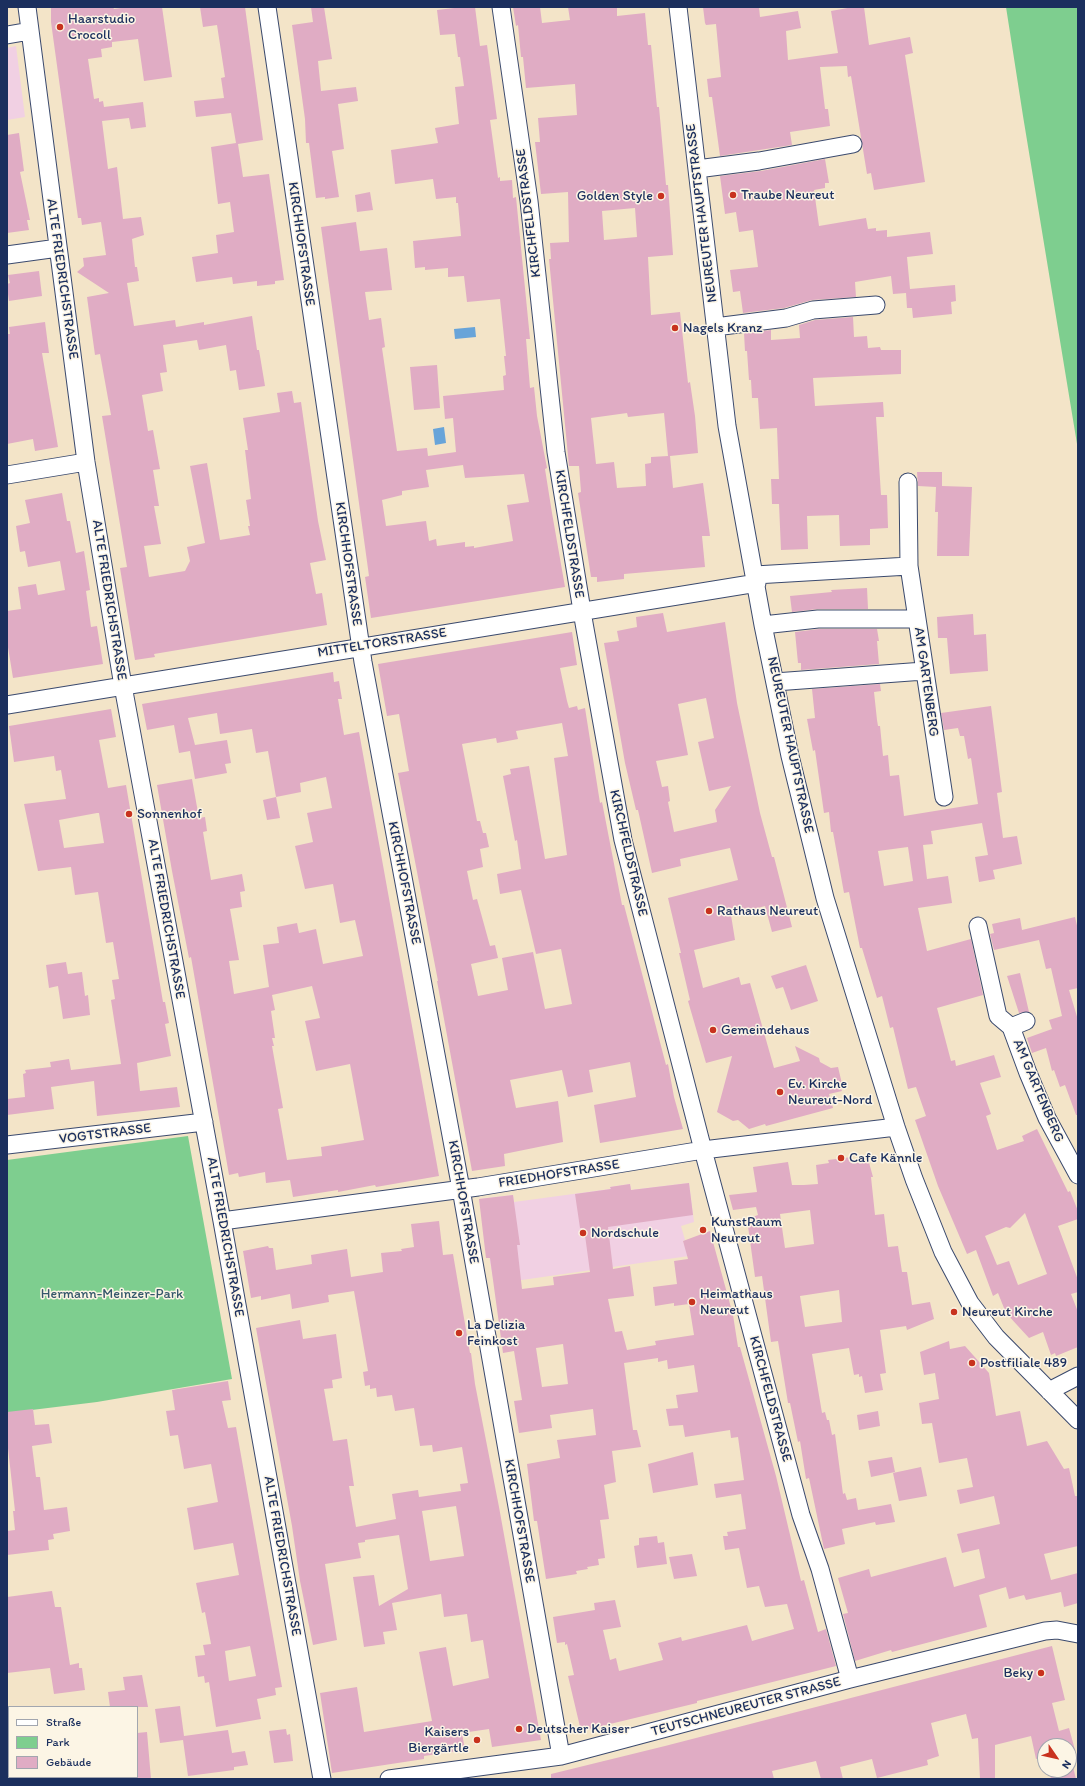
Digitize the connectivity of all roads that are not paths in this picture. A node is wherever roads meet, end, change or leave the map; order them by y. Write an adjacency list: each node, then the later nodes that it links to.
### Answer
1 (27, 7): 5 (street, ALTE FRIEDRICHSTRASSE)
2 (267, 7): 21 (street, KIRCHHOFSTRASSE)
3 (501, 7): 18 (street, KIRCHFELDSTRASSE)
4 (678, 7): 8 (street, NEUREUTER HAUPTSTRASSE)
5 (30, 31): 6 (street); 9 (street, ALTE FRIEDRICHSTRASSE)
6 (7, 35)
7 (853, 144): 8 (street)
8 (697, 169): 12 (street, NEUREUTER HAUPTSTRASSE)
9 (58, 248): 10 (street); 13 (street, ALTE FRIEDRICHSTRASSE)
10 (7, 255)
11 (876, 305): 12 (street)
12 (715, 327): 17 (street, NEUREUTER HAUPTSTRASSE)
13 (86, 462): 14 (street); 24 (street, ALTE FRIEDRICHSTRASSE)
14 (7, 475)
15 (908, 482): 16 (street, AM GARTENBERG)
16 (909, 566): 17 (street); 19 (street, AM GARTENBERG)
17 (756, 579): 18 (street, MITTELTORSTRASSE); 20 (street, NEUREUTER HAUPTSTRASSE)
18 (582, 610): 21 (street, MITTELTORSTRASSE); 31 (street, KIRCHFELDSTRASSE)
19 (917, 618): 20 (street); 22 (street, AM GARTENBERG)
20 (763, 625): 23 (street, NEUREUTER HAUPTSTRASSE)
21 (360, 647): 24 (street, MITTELTORSTRASSE); 33 (street, KIRCHHOFSTRASSE)
22 (924, 671): 23 (street); 26 (street, AM GARTENBERG)
23 (775, 682): 29 (street, NEUREUTER HAUPTSTRASSE)
24 (123, 686): 25 (street, MITTELTORSTRASSE); 28 (street, ALTE FRIEDRICHSTRASSE)
25 (7, 705)
26 (944, 797)
27 (978, 926): 32 (street, AM GARTENBERG)
28 (204, 1122): 30 (street, VOGTSTRASSE); 34 (street, ALTE FRIEDRICHSTRASSE)
29 (896, 1127): 31 (street, FRIEDHOFSTRASSE); 36 (street, NEUREUTER HAUPTSTRASSE)
30 (7, 1145)
31 (703, 1150): 33 (street, FRIEDHOFSTRASSE); 39 (street, KIRCHFELDSTRASSE)
32 (1078, 1175)
33 (461, 1189): 34 (street, FRIEDHOFSTRASSE); 40 (street, KIRCHHOFSTRASSE)
34 (222, 1221): 41 (street, ALTE FRIEDRICHSTRASSE)
35 (1078, 1376): 36 (street)
36 (1049, 1390): 37 (street, NEUREUTER HAUPTSTRASSE)
37 (1078, 1420)
38 (1078, 1634): 39 (street, TEUTSCHNEUREUTER STRASSE)
39 (850, 1679): 40 (street, TEUTSCHNEUREUTER STRASSE)
40 (561, 1756): 42 (street, TEUTSCHNEUREUTER STRASSE)
41 (322, 1779)
42 (389, 1779)

